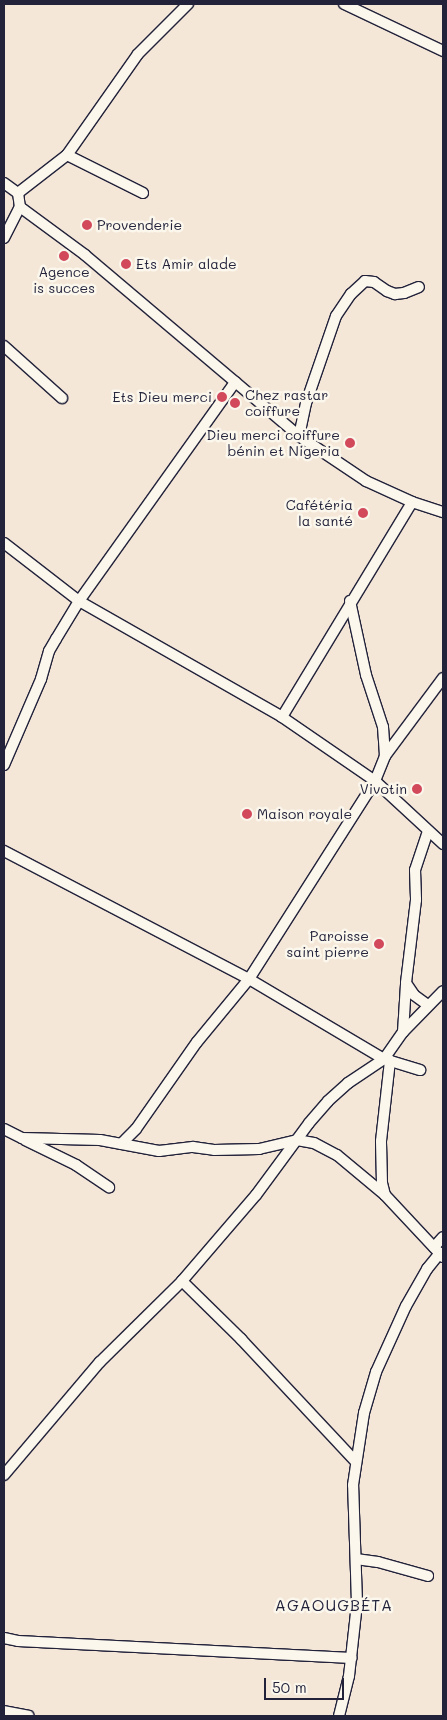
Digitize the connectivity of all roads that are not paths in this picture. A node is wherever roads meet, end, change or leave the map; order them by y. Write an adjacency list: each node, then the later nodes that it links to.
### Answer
1 (188, 4): 4 (street)
2 (344, 4): 3 (street)
3 (443, 51)
4 (67, 155): 6 (street); 7 (street)
5 (4, 183): 6 (street)
6 (18, 193): 8 (street)
7 (143, 193)
8 (20, 207): 9 (street); 12 (street)
9 (4, 238)
10 (419, 287): 14 (street)
11 (4, 346): 13 (street)
12 (235, 382): 14 (street); 18 (street)
13 (62, 398)
14 (299, 436): 15 (street)
15 (412, 502): 16 (street); 19 (street)
16 (443, 512)
17 (4, 543): 18 (street)
18 (79, 601): 21 (street); 23 (street)
19 (350, 601): 21 (street); 22 (street)
20 (443, 678): 22 (street)
21 (282, 717): 24 (street)
22 (385, 756): 24 (street)
23 (4, 765)
24 (375, 782): 25 (street); 28 (street)
25 (428, 831): 26 (street); 29 (street)
26 (443, 844)
27 (4, 851): 28 (street)
28 (249, 979): 33 (street); 38 (street)
29 (406, 983): 31 (street); 32 (street)
30 (443, 991): 31 (street)
31 (428, 1005): 32 (street)
32 (403, 1032): 33 (street)
33 (387, 1060): 34 (street); 37 (street); 40 (street)
34 (420, 1070)
35 (4, 1129): 36 (street)
36 (22, 1138): 38 (street); 39 (street)
37 (297, 1140): 38 (street); 40 (street); 43 (street)
38 (121, 1144)
39 (109, 1187)
40 (385, 1196): 42 (street)
41 (443, 1237): 42 (street)
42 (439, 1252): 44 (street)
43 (182, 1281): 44 (street); 45 (street)
44 (355, 1461): 46 (street)
45 (4, 1475)
46 (356, 1559): 47 (street); 49 (street)
47 (428, 1576)
48 (4, 1638): 49 (street)
49 (352, 1658): 52 (street)
50 (4, 1711): 51 (street)
51 (29, 1716)
52 (339, 1716)

